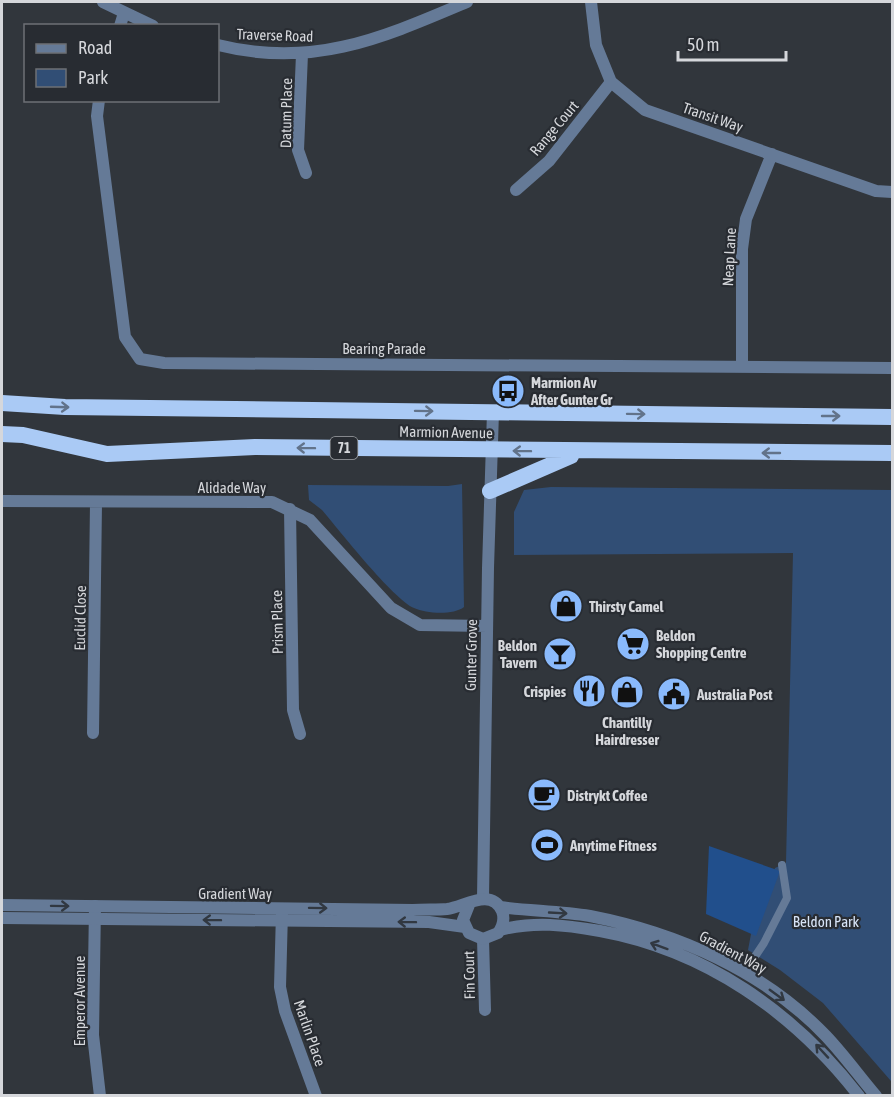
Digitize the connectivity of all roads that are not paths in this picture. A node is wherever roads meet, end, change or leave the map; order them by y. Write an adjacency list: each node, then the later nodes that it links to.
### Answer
1 (103, 2): 4 (street)
2 (467, 2): 7 (street, Traverse Road)
3 (591, 2): 8 (street, Transit Way)
4 (122, 19): 5 (street)
5 (144, 24)
6 (219, 45): 7 (street, Traverse Road)
7 (302, 54): 11 (street, Datum Place)
8 (611, 82): 10 (street, Transit Way); 12 (street, Range Court)
9 (99, 102): 14 (street, Bearing Parade)
10 (772, 154): 13 (street, Transit Way); 14 (street, Neap Lane)
11 (306, 173)
12 (516, 190)
13 (892, 192)
14 (742, 365): 15 (street, Bearing Parade)
15 (892, 368)
16 (2, 404): 17 (highway, Marmion Avenue, one-way to 17)
17 (493, 412): 18 (highway, Marmion Avenue, one-way to 18); 20 (street, Gunter Grove)
18 (892, 417)
19 (2, 434): 20 (highway, Marmion Avenue / 71, one-way to 19)
20 (492, 451): 21 (highway, Marmion Avenue / 71, one-way to 20); 23 (street, Gunter Grove)
21 (580, 452): 22 (highway, Marmion Avenue / 71, one-way to 21); 23 (highway)
22 (892, 453)
23 (490, 491): 27 (street, Gunter Grove)
24 (2, 501): 25 (street, Alidade Way)
25 (96, 502): 26 (street, Alidade Way); 28 (street, Euclid Close)
26 (290, 509): 27 (street, Alidade Way); 29 (street, Prism Place)
27 (487, 626): 31 (street, Gunter Grove)
28 (93, 733)
29 (300, 734)
30 (782, 865): 41 (lane)
31 (483, 899): 33 (street); 34 (street)
32 (2, 905): 35 (street, Gradient Way, one-way to 35)
33 (469, 905): 36 (street, Gradient Way, one-way to 33); 38 (street)
34 (500, 907): 39 (street); 41 (street, Gradient Way, one-way to 41)
35 (95, 913): 36 (street, Gradient Way); 37 (street, Gradient Way); 43 (street, Emperor Avenue)
36 (282, 914): 38 (street, Gradient Way, one-way to 36); 44 (street, Marlin Place)
37 (2, 918)
38 (465, 927): 40 (street)
39 (501, 930): 40 (street); 45 (street, Gradient Way, one-way to 39)
40 (483, 939): 42 (street, Fin Court)
41 (744, 973): 46 (street, Gradient Way, one-way to 46)
42 (485, 1010)
43 (100, 1095)
44 (316, 1095)
45 (859, 1095)
46 (876, 1095)

